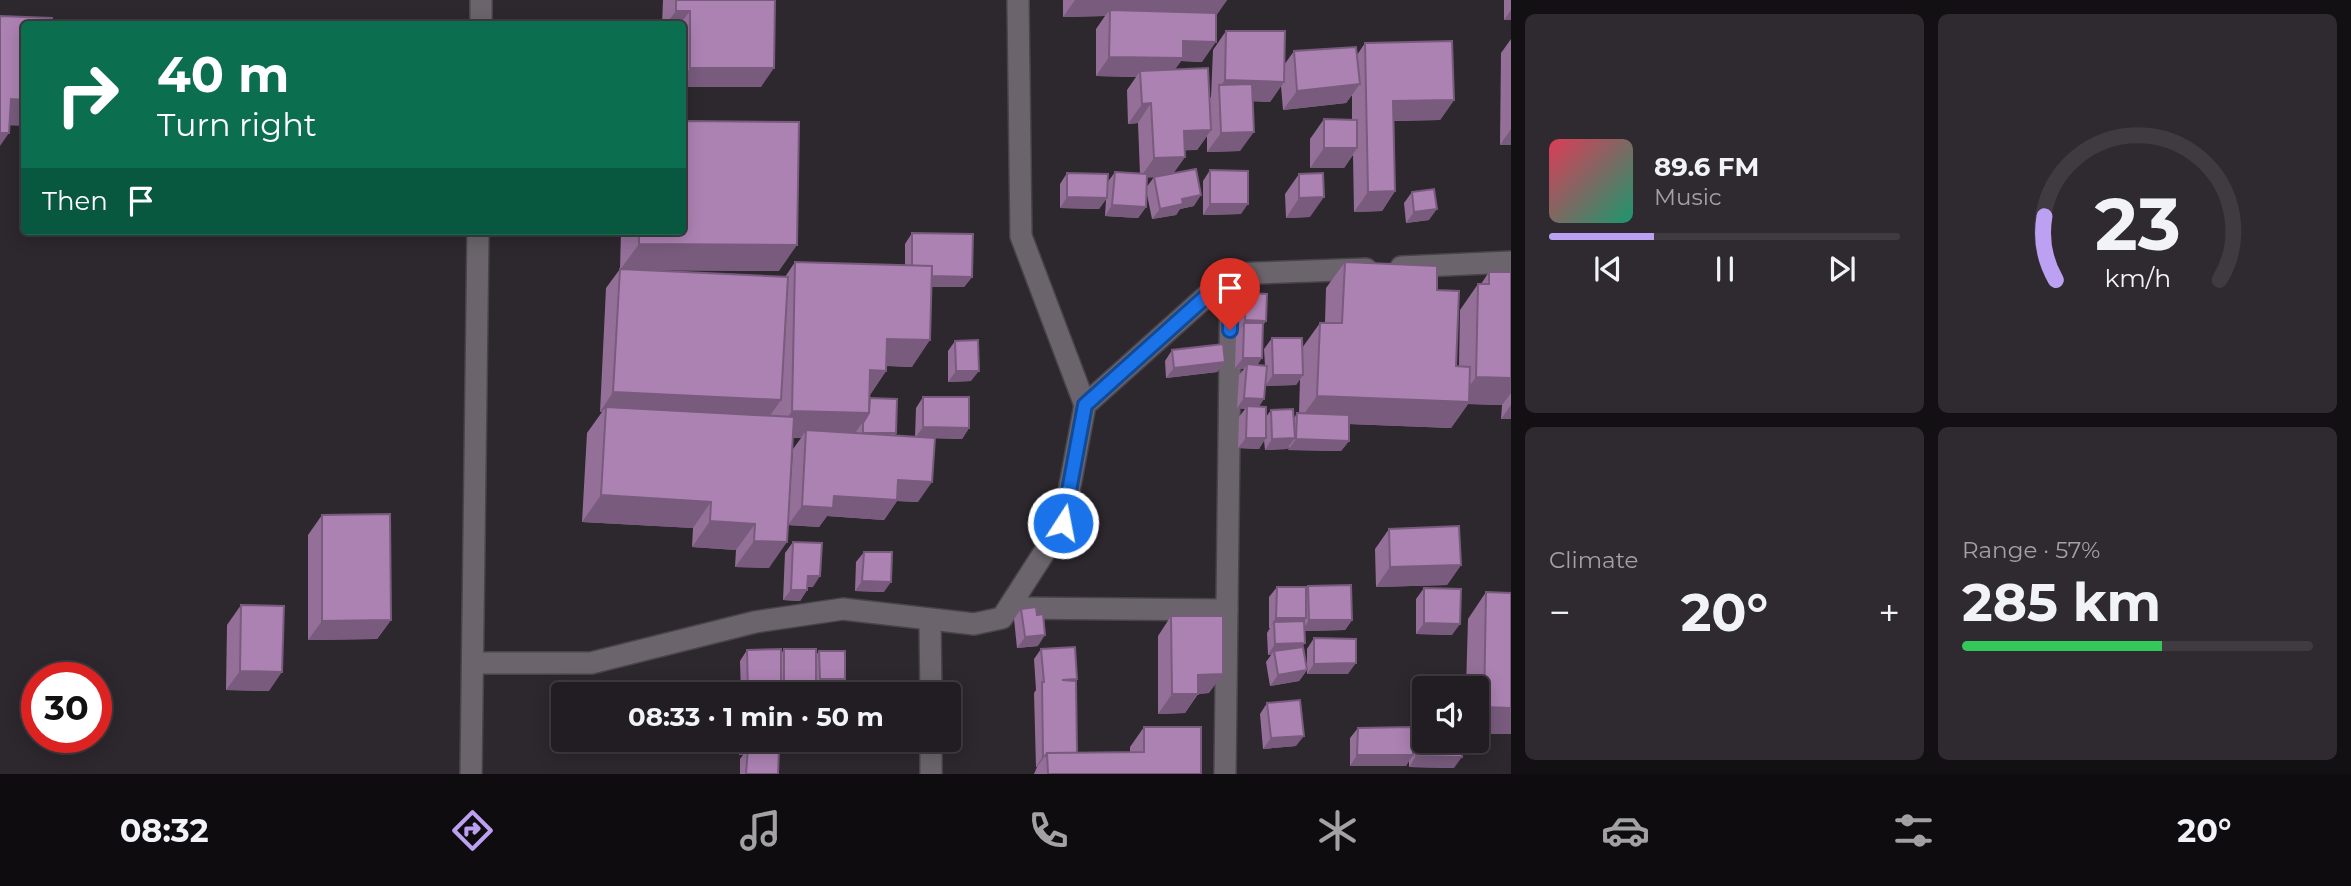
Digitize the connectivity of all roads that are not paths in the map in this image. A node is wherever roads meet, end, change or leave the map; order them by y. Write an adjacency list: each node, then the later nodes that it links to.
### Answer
1 (481, 0): 3 (street)
2 (1018, 0): 7 (street)
3 (481, 21)
4 (478, 235): 11 (street)
5 (1511, 262): 6 (street)
6 (1231, 274): 7 (street); 9 (street)
7 (1085, 405): 8 (street)
8 (1009, 608): 9 (street); 10 (street)
9 (1227, 610): 16 (street)
10 (930, 620): 11 (street); 12 (street)
11 (472, 663): 14 (street)
12 (931, 682)
13 (931, 752): 15 (street)
14 (471, 774)
15 (931, 774)
16 (1226, 774)

